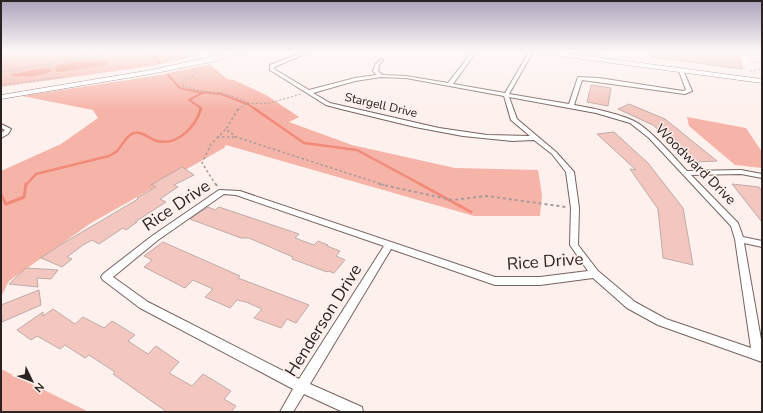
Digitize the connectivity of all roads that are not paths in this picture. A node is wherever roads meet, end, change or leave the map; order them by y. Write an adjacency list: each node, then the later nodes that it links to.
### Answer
1 (139, 71): 12 (main road)
2 (164, 71): 15 (main road)
3 (274, 71): 13 (street, Stargell Drive)
4 (375, 71): 9 (street)
5 (460, 71): 11 (street)
6 (520, 71): 14 (street)
7 (681, 71): 16 (street)
8 (683, 71): 10 (main road)
9 (381, 76): 11 (street, Woodward Drive); 13 (street, Woodward Drive)
10 (762, 81)
11 (450, 84): 14 (street, Woodward Drive)
12 (1, 92)
13 (309, 92): 19 (street, Stargell Drive)
14 (506, 94): 16 (street, Woodward Drive); 19 (street)
15 (1, 97)
16 (572, 106): 20 (street, Woodward Drive)
17 (1, 126): 18 (street)
18 (1, 136)
19 (536, 138): 25 (street)
20 (688, 173): 21 (street); 22 (street, Woodward Drive)
21 (762, 176)
22 (739, 239): 23 (street); 26 (street, Woodward Drive)
23 (762, 244)
24 (389, 245): 25 (street, Rice Drive); 27 (street, Henderson Drive); 27 (street, Rice Drive)
25 (594, 274): 26 (street)
26 (760, 356)
27 (302, 387): 28 (street, Henderson Drive); 29 (street, Rice Drive)
28 (286, 412)
29 (357, 412)

